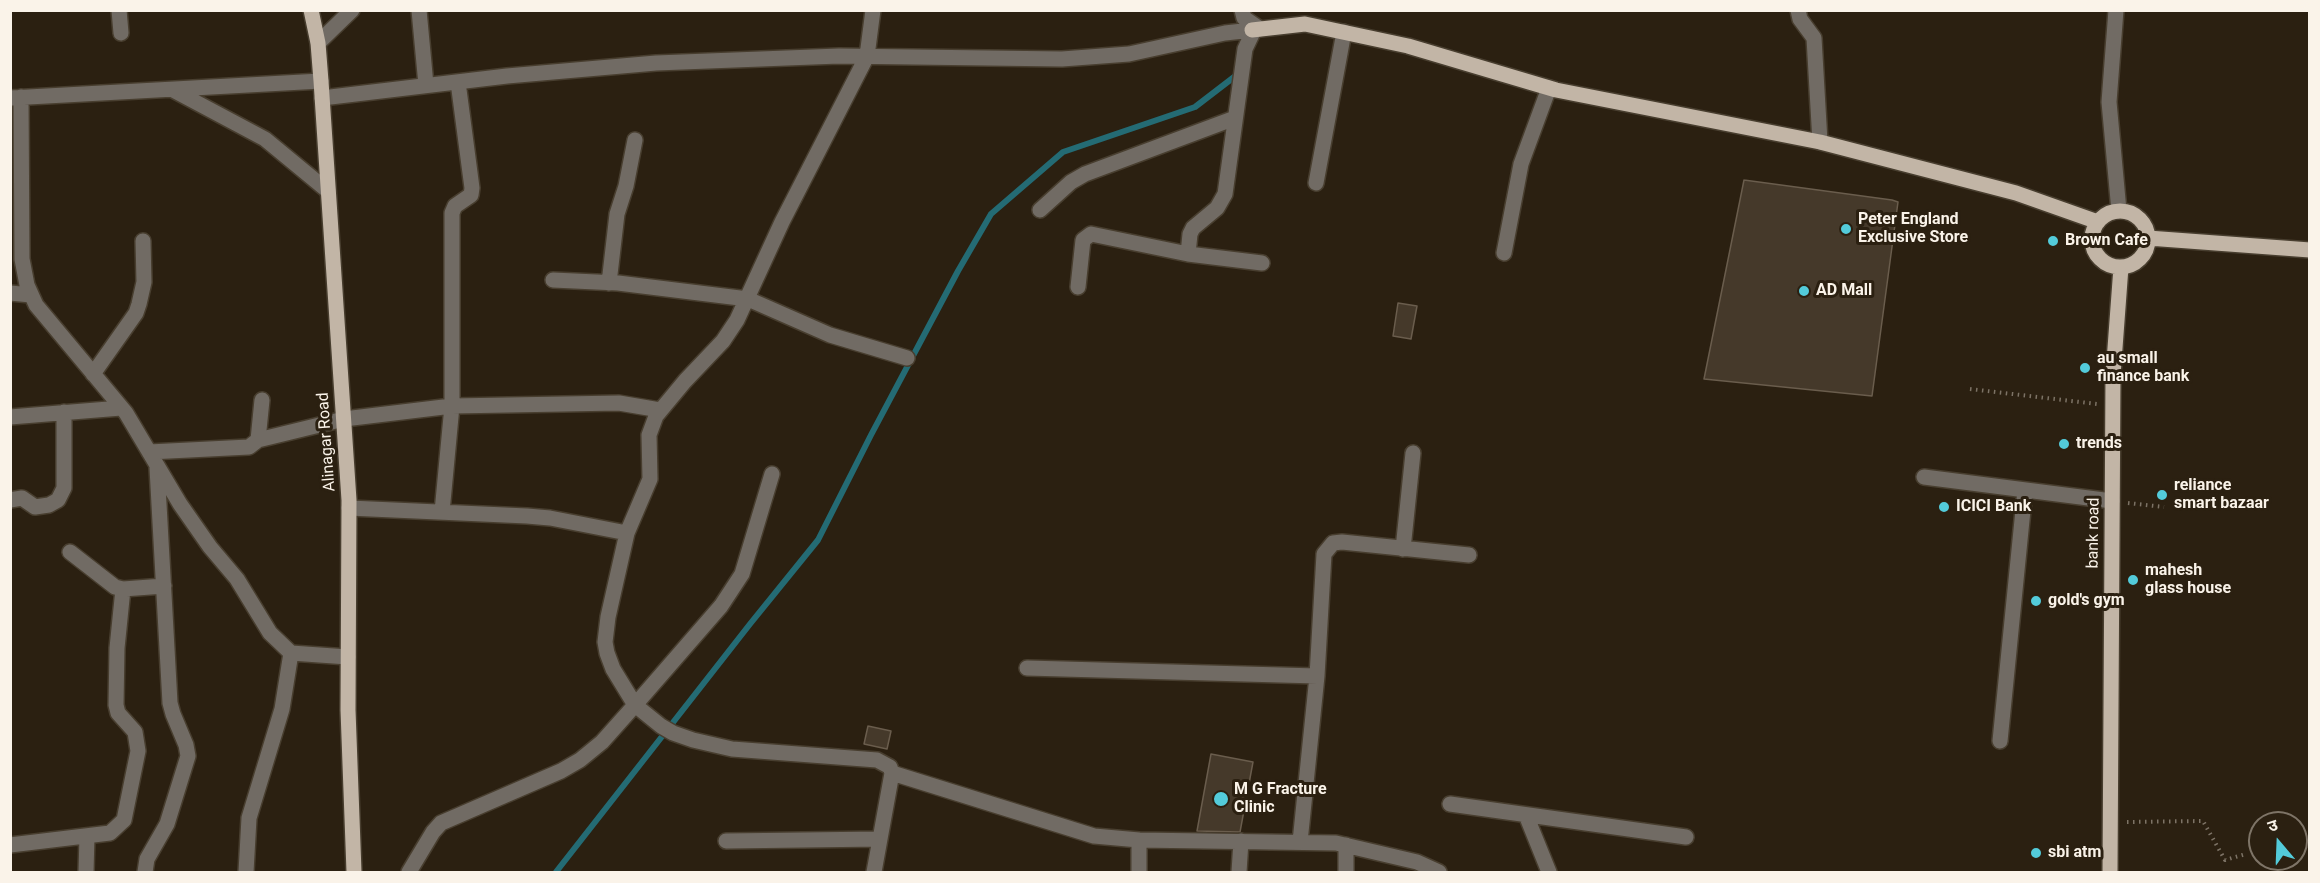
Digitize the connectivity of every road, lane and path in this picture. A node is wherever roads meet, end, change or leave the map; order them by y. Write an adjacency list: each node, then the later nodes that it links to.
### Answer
1 (119, 10): 11 (street)
2 (311, 10): 12 (main road, Alinagar Road)
3 (352, 10): 12 (street)
4 (419, 10): 16 (street)
5 (873, 10): 13 (street)
6 (1242, 10): 9 (street)
7 (1797, 10): 23 (street)
8 (2116, 10): 27 (street)
9 (1251, 30): 10 (main road); 13 (street); 21 (street)
10 (1344, 32): 17 (main road); 24 (street)
11 (121, 33)
12 (318, 44): 14 (main road, Alinagar Road)
13 (867, 56): 15 (street); 41 (street)
14 (321, 81): 18 (street); 20 (main road, Alinagar Road)
15 (458, 82): 16 (street); 47 (street)
16 (426, 85): 20 (street)
17 (1549, 88): 23 (main road); 32 (street)
18 (172, 89): 19 (street); 25 (street)
19 (16, 97): 40 (street)
20 (322, 98): 25 (main road, Alinagar Road)
21 (1235, 118): 26 (street); 33 (street)
22 (635, 140): 37 (street)
23 (1820, 142): 28 (main road)
24 (1316, 183)
25 (328, 191): 52 (main road, Alinagar Road)
26 (1040, 210)
27 (2119, 211): 28 (main road); 29 (main road)
28 (2098, 222): 35 (main road)
29 (2148, 238): 31 (main road); 35 (main road)
30 (143, 241): 43 (street)
31 (2310, 250)
32 (1504, 253)
33 (1188, 254): 34 (street); 38 (street)
34 (1262, 263)
35 (2121, 267): 60 (main road, bank road)
36 (553, 280): 37 (street)
37 (609, 283): 41 (street)
38 (1077, 287)
39 (10, 293): 40 (street)
40 (31, 295): 43 (street)
41 (748, 299): 42 (street); 49 (street)
42 (907, 358)
43 (93, 374): 48 (street)
44 (1970, 389): 46 (path)
45 (262, 400): 53 (street)
46 (2103, 405)
47 (452, 406): 49 (street); 52 (street); 63 (street)
48 (121, 408): 50 (street); 55 (street)
49 (660, 410): 64 (street)
50 (64, 412): 51 (street); 59 (street)
51 (10, 417)
52 (344, 419): 53 (street); 62 (main road, Alinagar Road)
53 (258, 440): 55 (street)
54 (1413, 453): 65 (street)
55 (153, 458): 68 (street); 70 (street)
56 (772, 474): 74 (street)
57 (1924, 477): 58 (street)
58 (2025, 490): 60 (street); 75 (street)
59 (10, 500)
60 (2112, 501): 61 (path); 101 (main road, bank road)
61 (2164, 507)
62 (349, 508): 63 (street); 71 (main road, Alinagar Road)
63 (442, 512): 64 (street)
64 (627, 533): 74 (street)
65 (1403, 549): 67 (street); 73 (street)
66 (70, 552): 69 (street)
67 (1469, 555)
68 (164, 586): 69 (street); 91 (street)
69 (123, 589): 80 (street)
70 (291, 652): 71 (street); 92 (street)
71 (348, 657): 93 (main road, Alinagar Road)
72 (1028, 668): 73 (street)
73 (1317, 676): 86 (street)
74 (635, 705): 76 (street); 94 (street)
75 (2000, 741)
76 (892, 773): 82 (street); 83 (street)
77 (1450, 804): 78 (street)
78 (1526, 815): 81 (street); 100 (street)
79 (2117, 822): 89 (path)
80 (87, 836): 87 (street); 90 (street)
81 (1686, 837)
82 (880, 839): 84 (street); 95 (street)
83 (1139, 840): 85 (street); 96 (street)
84 (726, 841)
85 (1241, 841): 86 (street); 97 (street)
86 (1300, 843): 88 (street)
87 (10, 845)
88 (1346, 845): 98 (street); 99 (street)
89 (2246, 854)
90 (86, 873)
91 (145, 873)
92 (246, 873)
93 (354, 873)
94 (410, 873)
95 (874, 873)
96 (1139, 873)
97 (1239, 873)
98 (1346, 873)
99 (1438, 873)
100 (1549, 873)
101 (2110, 873)

